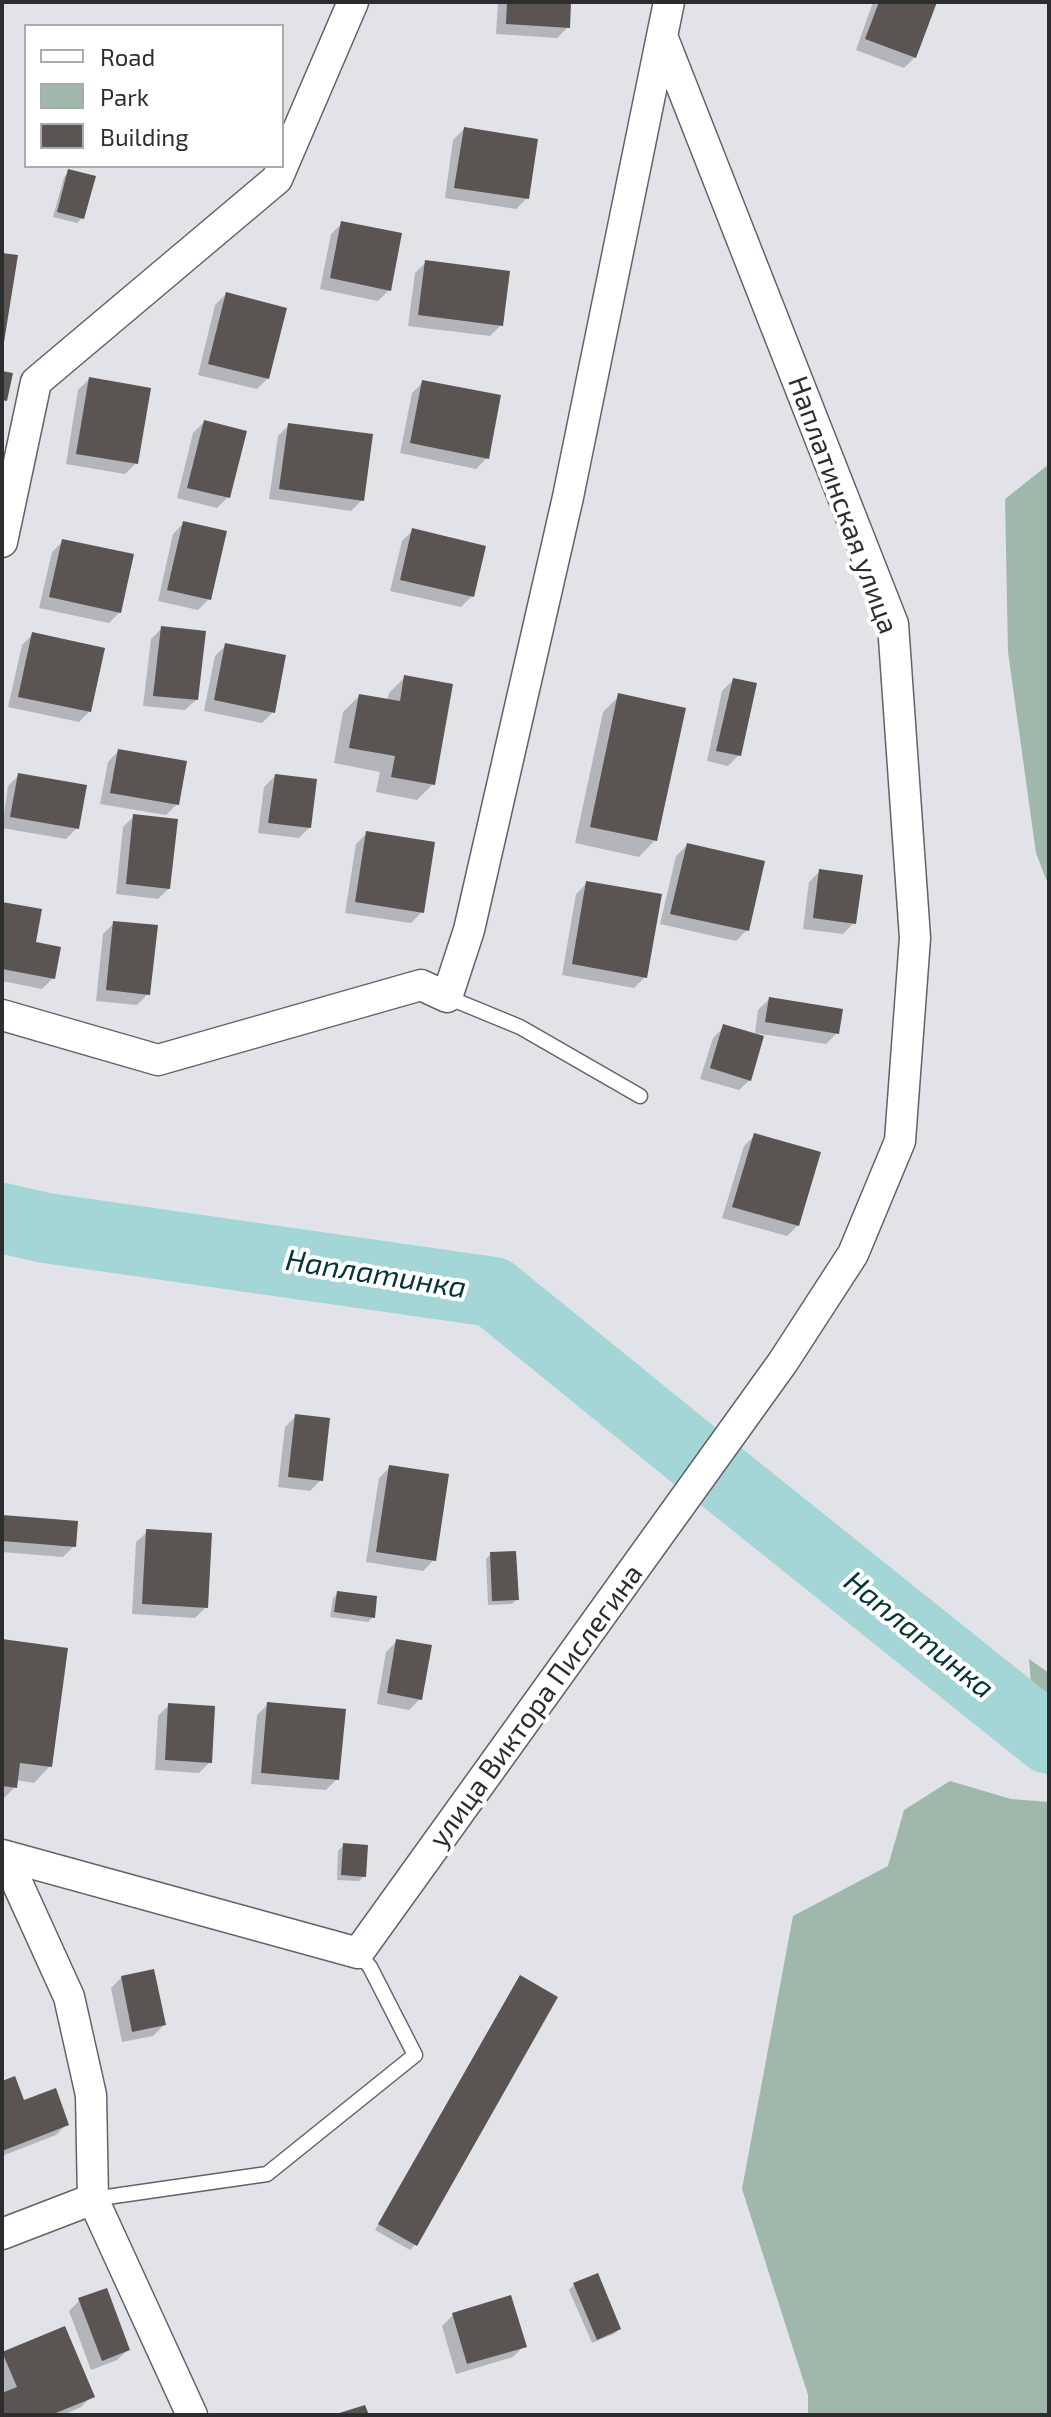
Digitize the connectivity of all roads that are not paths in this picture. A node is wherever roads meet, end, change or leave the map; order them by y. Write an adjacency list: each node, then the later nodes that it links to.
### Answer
1 (353, 2): 4 (street)
2 (669, 2): 3 (street)
3 (662, 36): 7 (street); 10 (street, Наплатинская улица)
4 (284, 163)
5 (282, 168): 6 (street)
6 (2, 542)
7 (447, 997): 8 (street); 9 (lane)
8 (2, 1015)
9 (640, 1096)
10 (900, 1141): 12 (street, улица Виктора Пислегина)
11 (3, 1855): 12 (street); 13 (street)
12 (358, 1953): 13 (lane)
13 (93, 2199): 14 (street); 15 (street)
14 (2, 2234)
15 (192, 2415)

